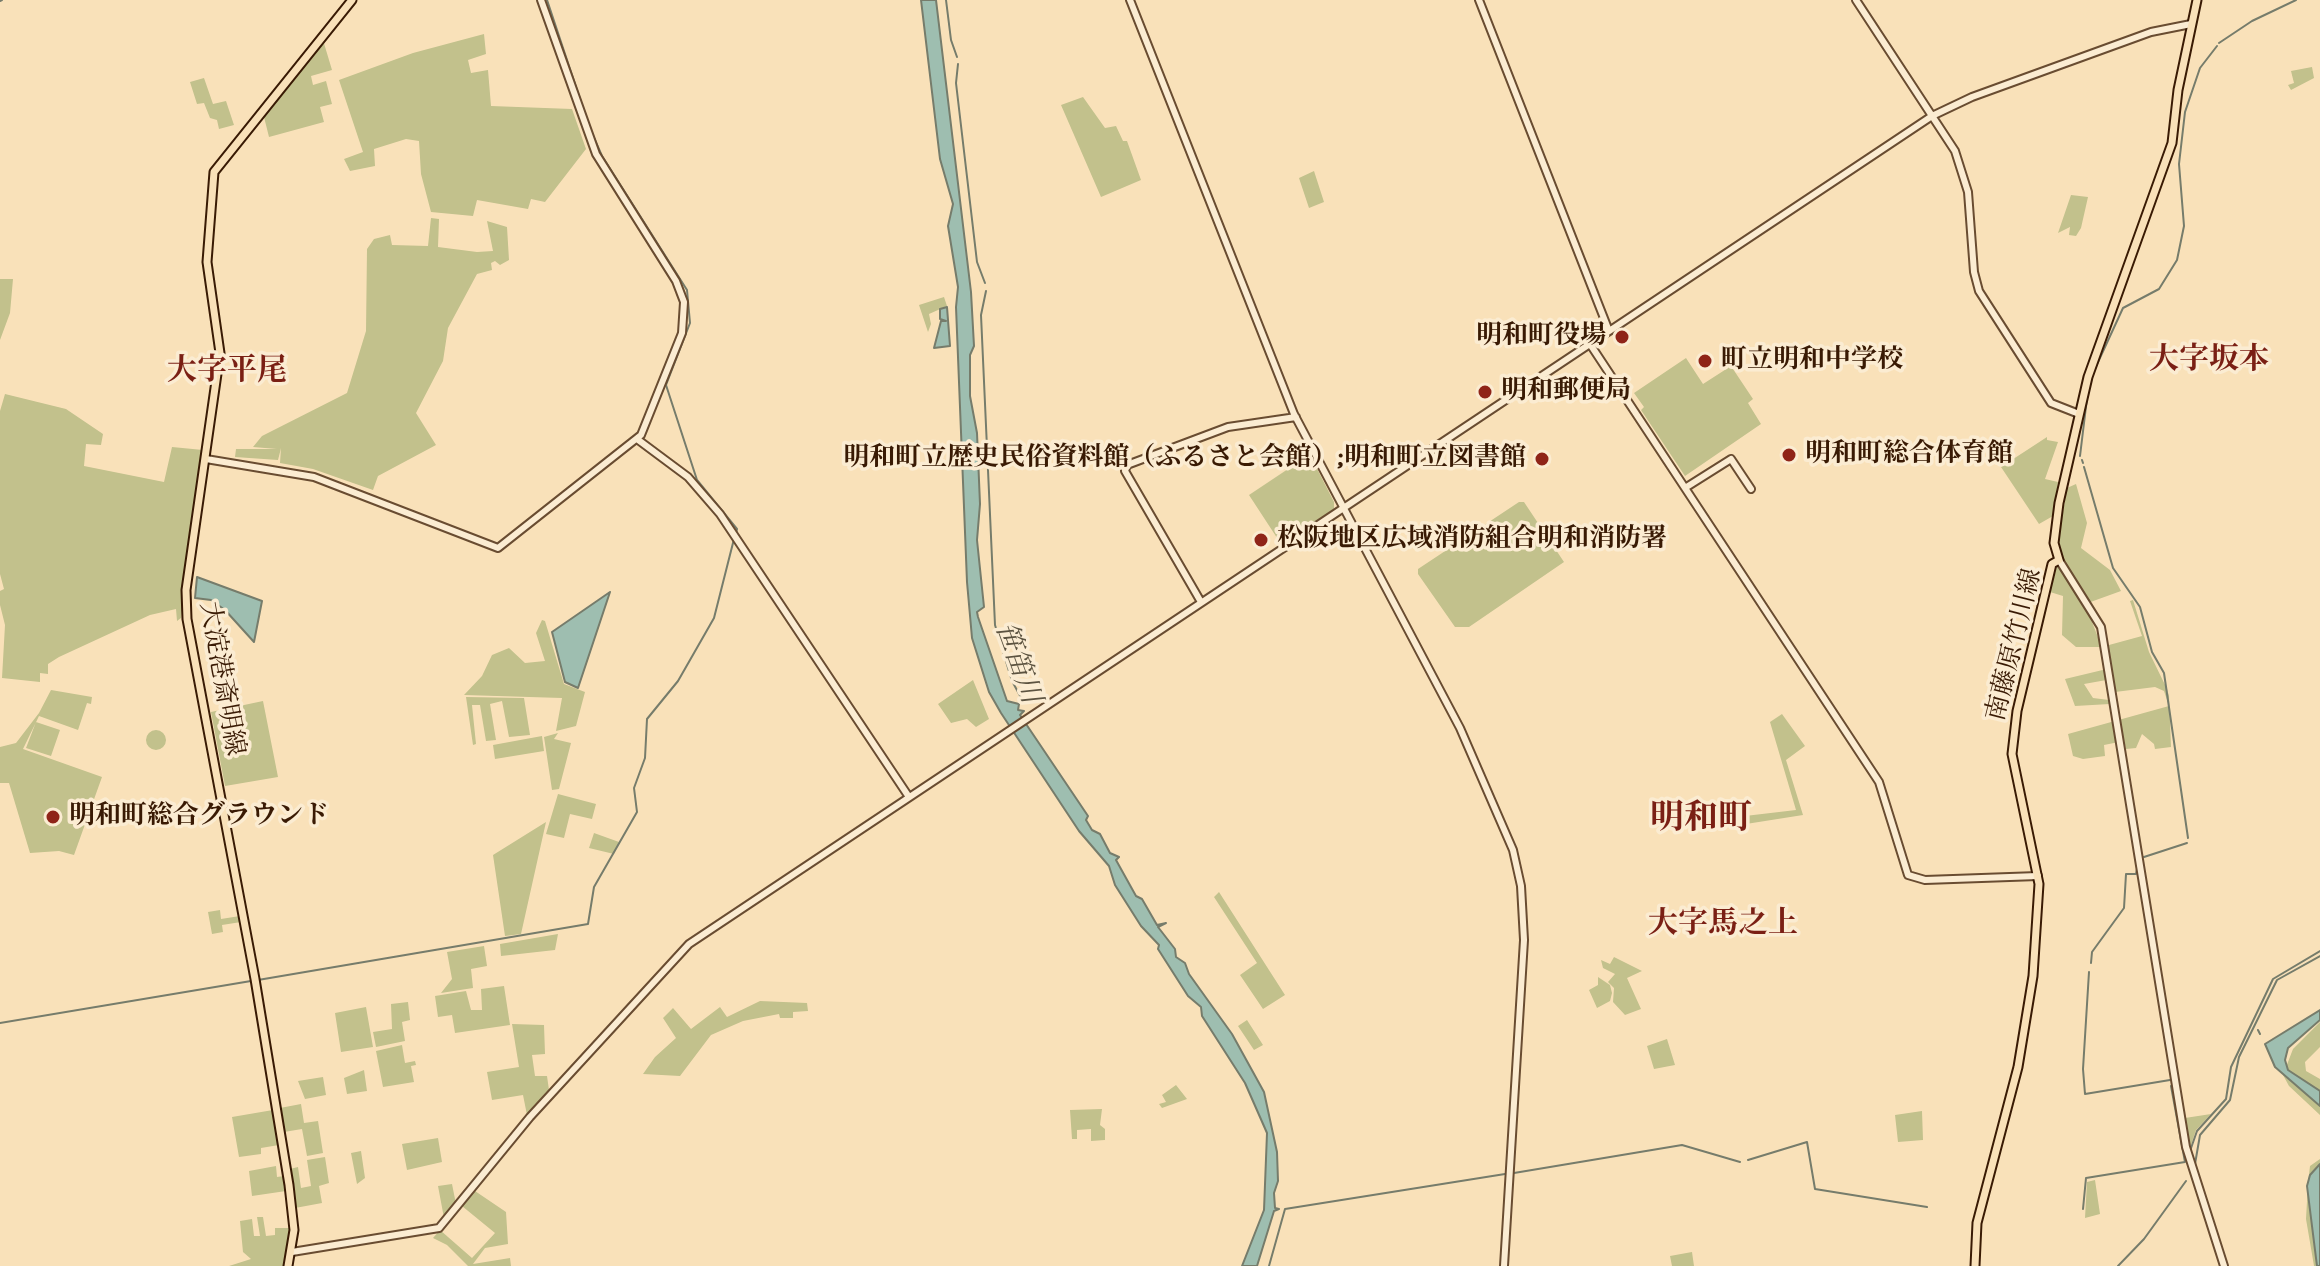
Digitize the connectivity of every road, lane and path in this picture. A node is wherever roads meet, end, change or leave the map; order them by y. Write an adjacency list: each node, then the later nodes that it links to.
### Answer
1 (352, 0): 14 (main road, 大淀港斎明線)
2 (541, 0): 13 (street)
3 (1130, 0): 12 (street)
4 (1479, 0): 9 (street)
5 (1856, 0): 8 (street)
6 (2197, 0): 7 (main road, 南藤原竹川線)
7 (2191, 24): 8 (street); 11 (main road, 南藤原竹川線)
8 (1932, 116): 9 (street); 11 (street)
9 (1609, 331): 10 (street)
10 (1590, 344): 15 (street); 17 (street)
11 (2079, 414): 18 (main road, 南藤原竹川線)
12 (1296, 417): 17 (street); 19 (street)
13 (637, 439): 14 (street); 20 (street)
14 (206, 459): 22 (main road, 大淀港斎明線)
15 (1685, 488): 16 (street); 21 (street)
16 (1751, 489)
17 (1344, 507): 19 (street); 24 (street)
18 (2059, 560): 21 (main road, 南藤原竹川線); 26 (street)
19 (1201, 602): 20 (street)
20 (909, 797): 22 (street)
21 (2038, 876): 25 (main road, 南藤原竹川線)
22 (292, 1252): 23 (main road, 大淀港斎明線)
23 (288, 1266)
24 (1504, 1266)
25 (1975, 1266)
26 (2224, 1266)

